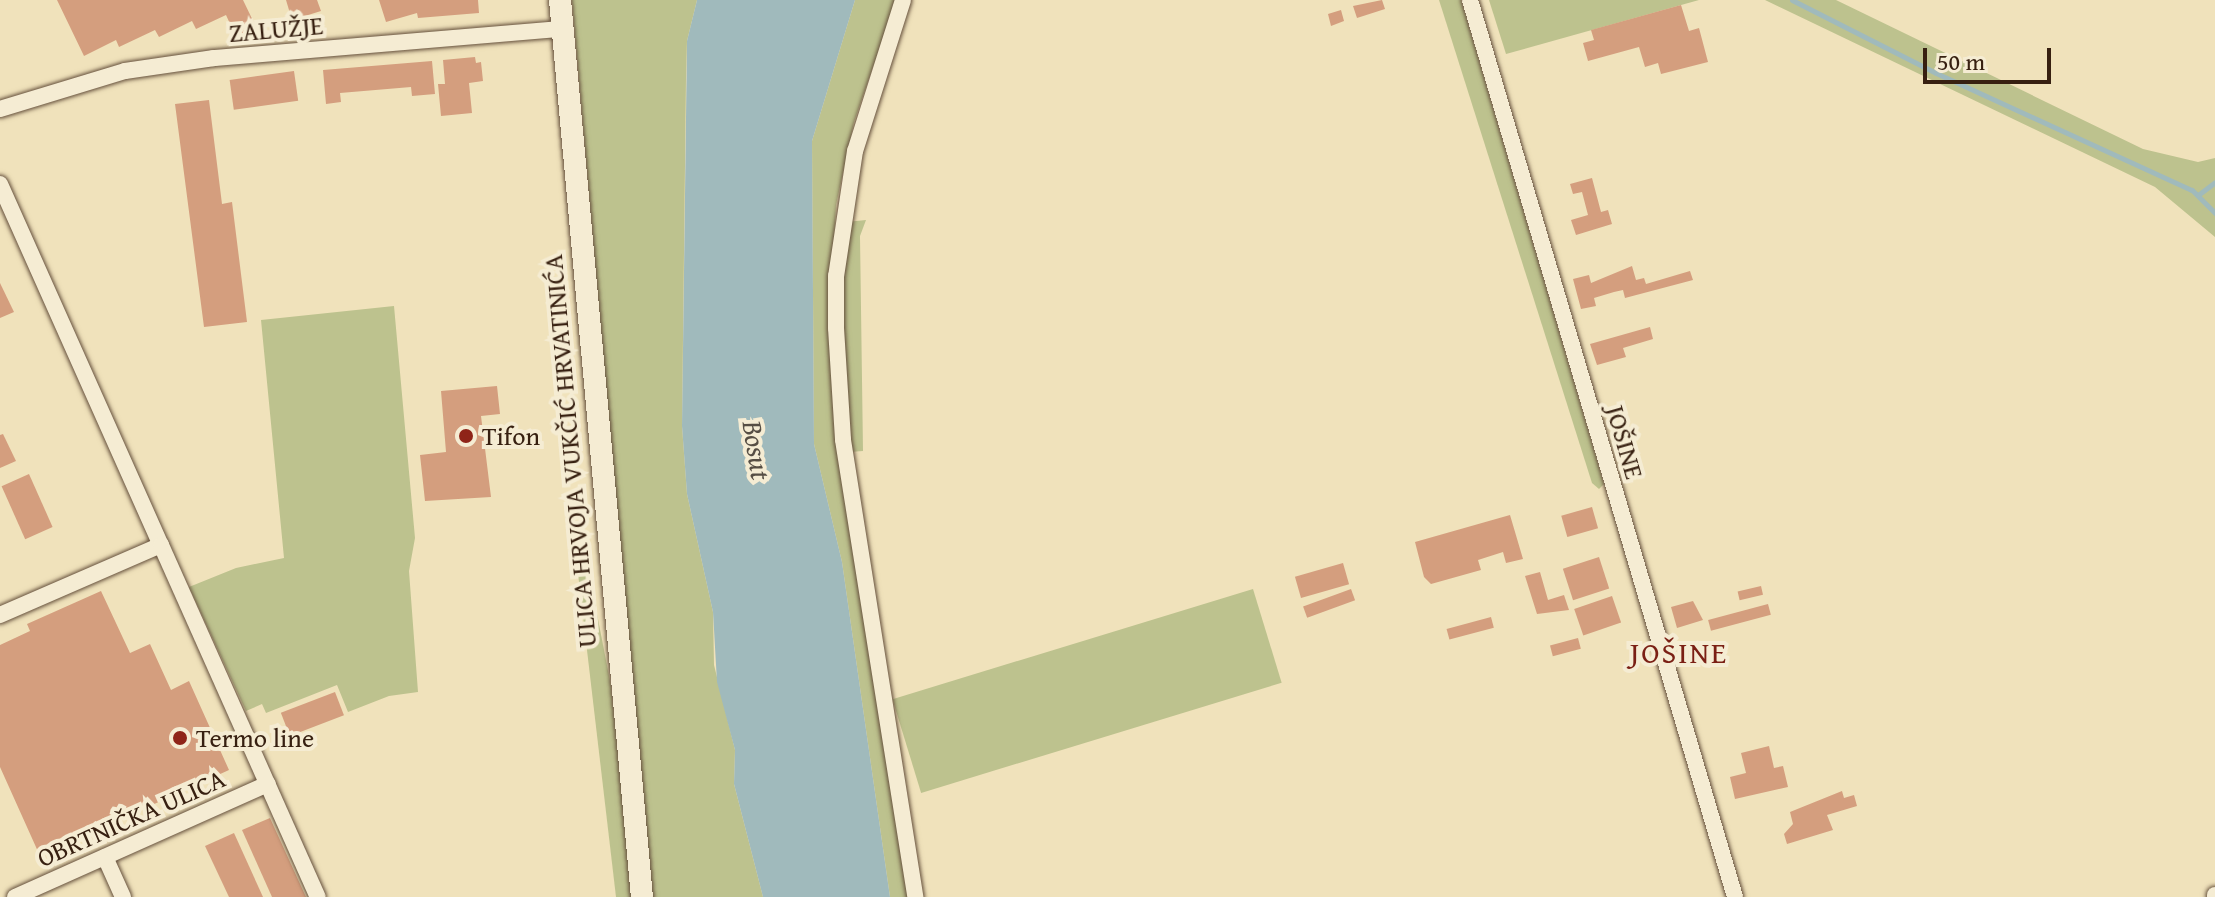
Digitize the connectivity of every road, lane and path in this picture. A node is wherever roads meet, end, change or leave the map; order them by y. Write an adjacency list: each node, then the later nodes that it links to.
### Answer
1 (560, 0): 4 (main road, ULICA HRVOJA VUKČIĆ HRVATINIĆA)
2 (903, 0): 15 (street)
3 (1470, 0): 16 (street, JOŠINE)
4 (562, 29): 5 (street, ZALUŽJE); 14 (main road, ULICA HRVOJA VUKČIĆ HRVATINIĆA)
5 (0, 109)
6 (0, 184): 7 (street)
7 (161, 545): 8 (street); 9 (street)
8 (0, 615)
9 (268, 784): 10 (street, OBRTNIČKA ULICA); 13 (street)
10 (105, 857): 11 (street, OBRTNIČKA ULICA); 12 (street)
11 (15, 897)
12 (123, 897)
13 (318, 897)
14 (642, 897)
15 (915, 897)
16 (1735, 897)

